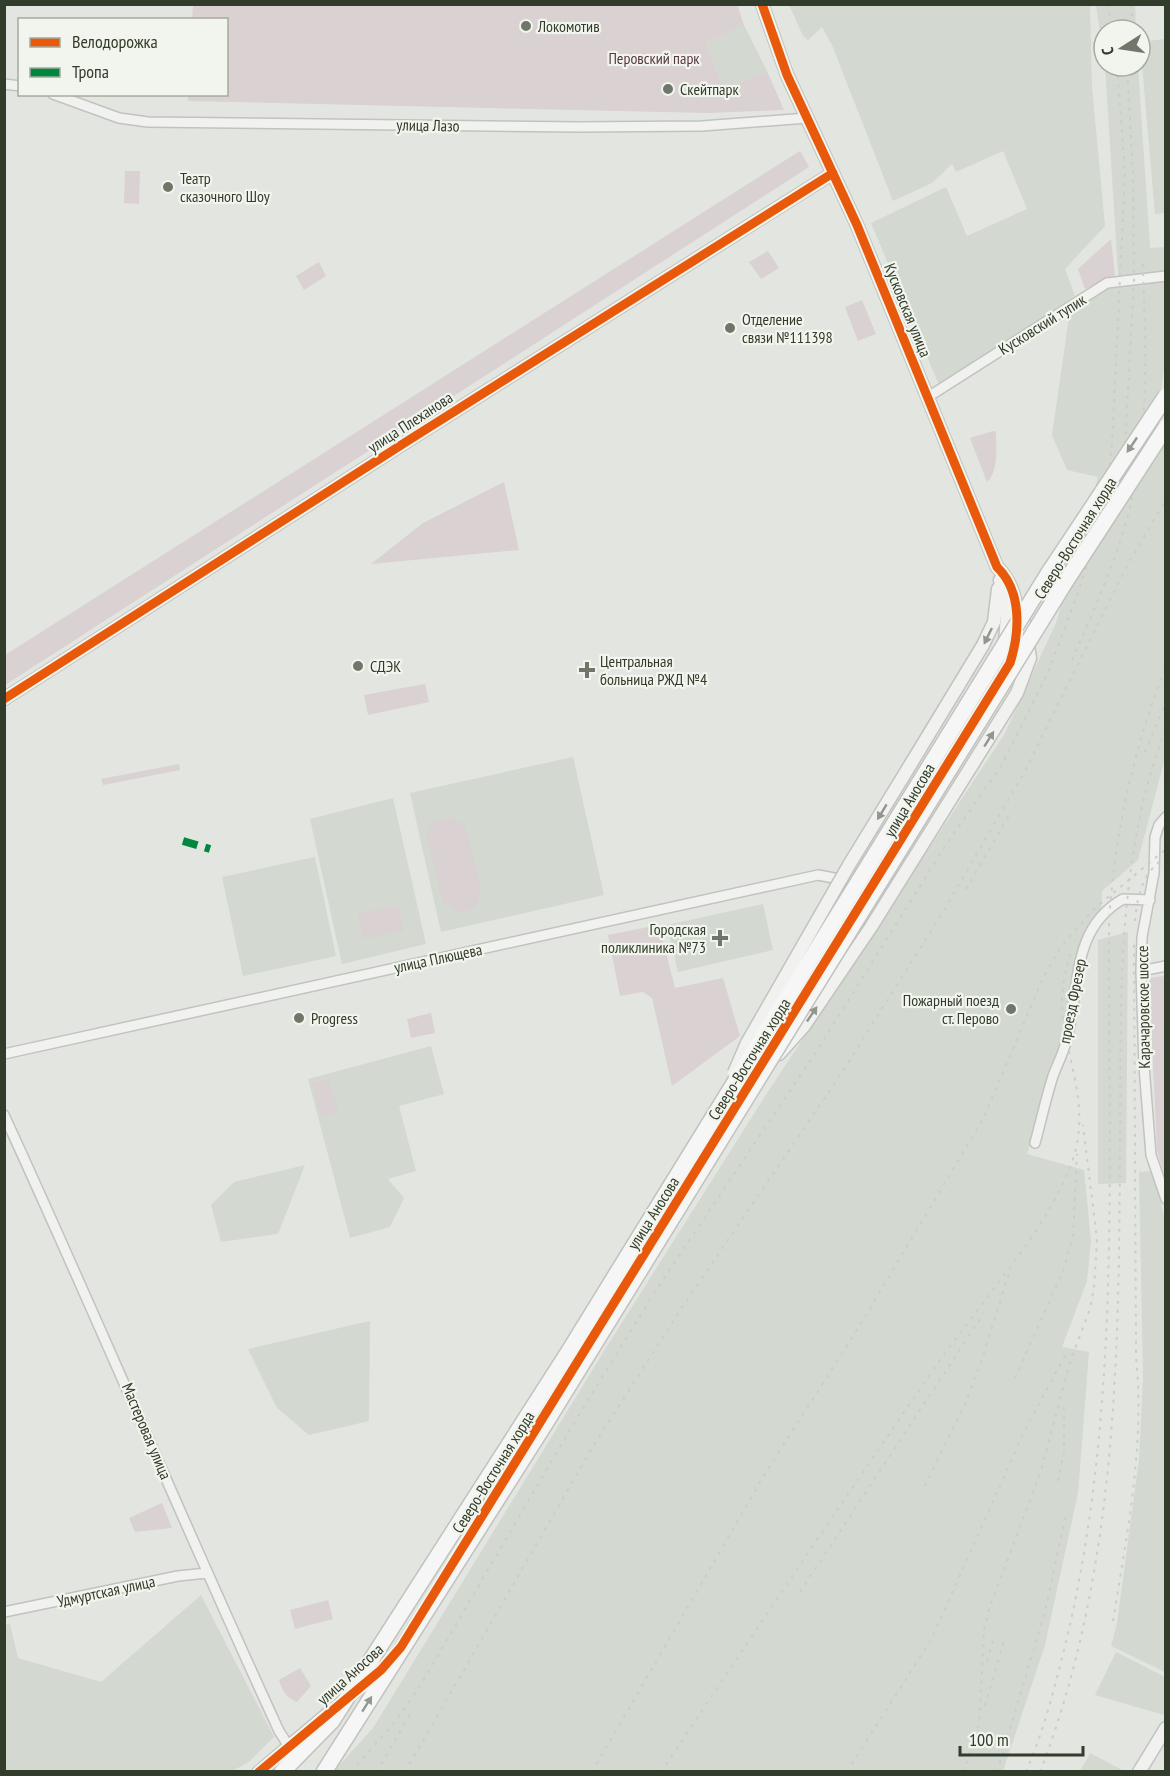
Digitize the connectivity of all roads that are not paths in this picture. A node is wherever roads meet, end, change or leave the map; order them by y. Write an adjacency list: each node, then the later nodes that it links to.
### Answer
1 (762, 4): 3 (street, Кусковская улица)
2 (58, 96): 3 (street, улица Лазо)
3 (807, 118): 4 (street, Кусковская улица)
4 (833, 173): 7 (street, Кусковская улица); 12 (street, улица Плеханова)
5 (1166, 276): 7 (street, Кусковский тупик)
6 (1166, 396): 21 (main road, Северо-Восточная хорда, one-way to 21, bridge)
7 (928, 397): 9 (street, Кусковская улица)
8 (1166, 427): 20 (main road, Северо-Восточная хорда, bridge)
9 (998, 573): 10 (street, Кусковская улица); 14 (street, улица Аносова); 21 (street, one-way to 21, bridge)
10 (1015, 600): 11 (street, Кусковская улица); 20 (street, one-way to 10, bridge)
11 (1017, 629): 15 (street, улица Аносова)
12 (4, 699)
13 (1166, 817): 16 (street, Карачаровское шоссе)
14 (855, 891): 15 (street, улица Плющева); 19 (street, улица Плющева); 27 (street, улица Аносова)
15 (867, 898): 27 (street, улица Аносова)
16 (1150, 900): 18 (street, Карачаровское шоссе); 23 (street, проезд Фрезер)
17 (1166, 966): 18 (street)
18 (1141, 971): 24 (street, Карачаровское шоссе)
19 (4, 1054)
20 (761, 1074): 34 (main road, Северо-Восточная хорда, one-way to 20)
21 (720, 1106): 28 (main road, Северо-Восточная хорда, bridge)
22 (4, 1115): 25 (street, Мастеровая улица)
23 (1035, 1143)
24 (1166, 1199)
25 (207, 1573): 26 (street, Удмуртская улица); 30 (street, Мастеровая улица)
26 (4, 1612)
27 (357, 1689): 30 (street, улица Аносова)
28 (333, 1721): 32 (main road, Северо-Восточная хорда); 33 (main road, Северо-Восточная хорда)
29 (1166, 1728): 35 (street)
30 (290, 1748): 31 (street, улица Аносова)
31 (259, 1772)
32 (282, 1772)
33 (300, 1772)
34 (324, 1772)
35 (1139, 1772)

